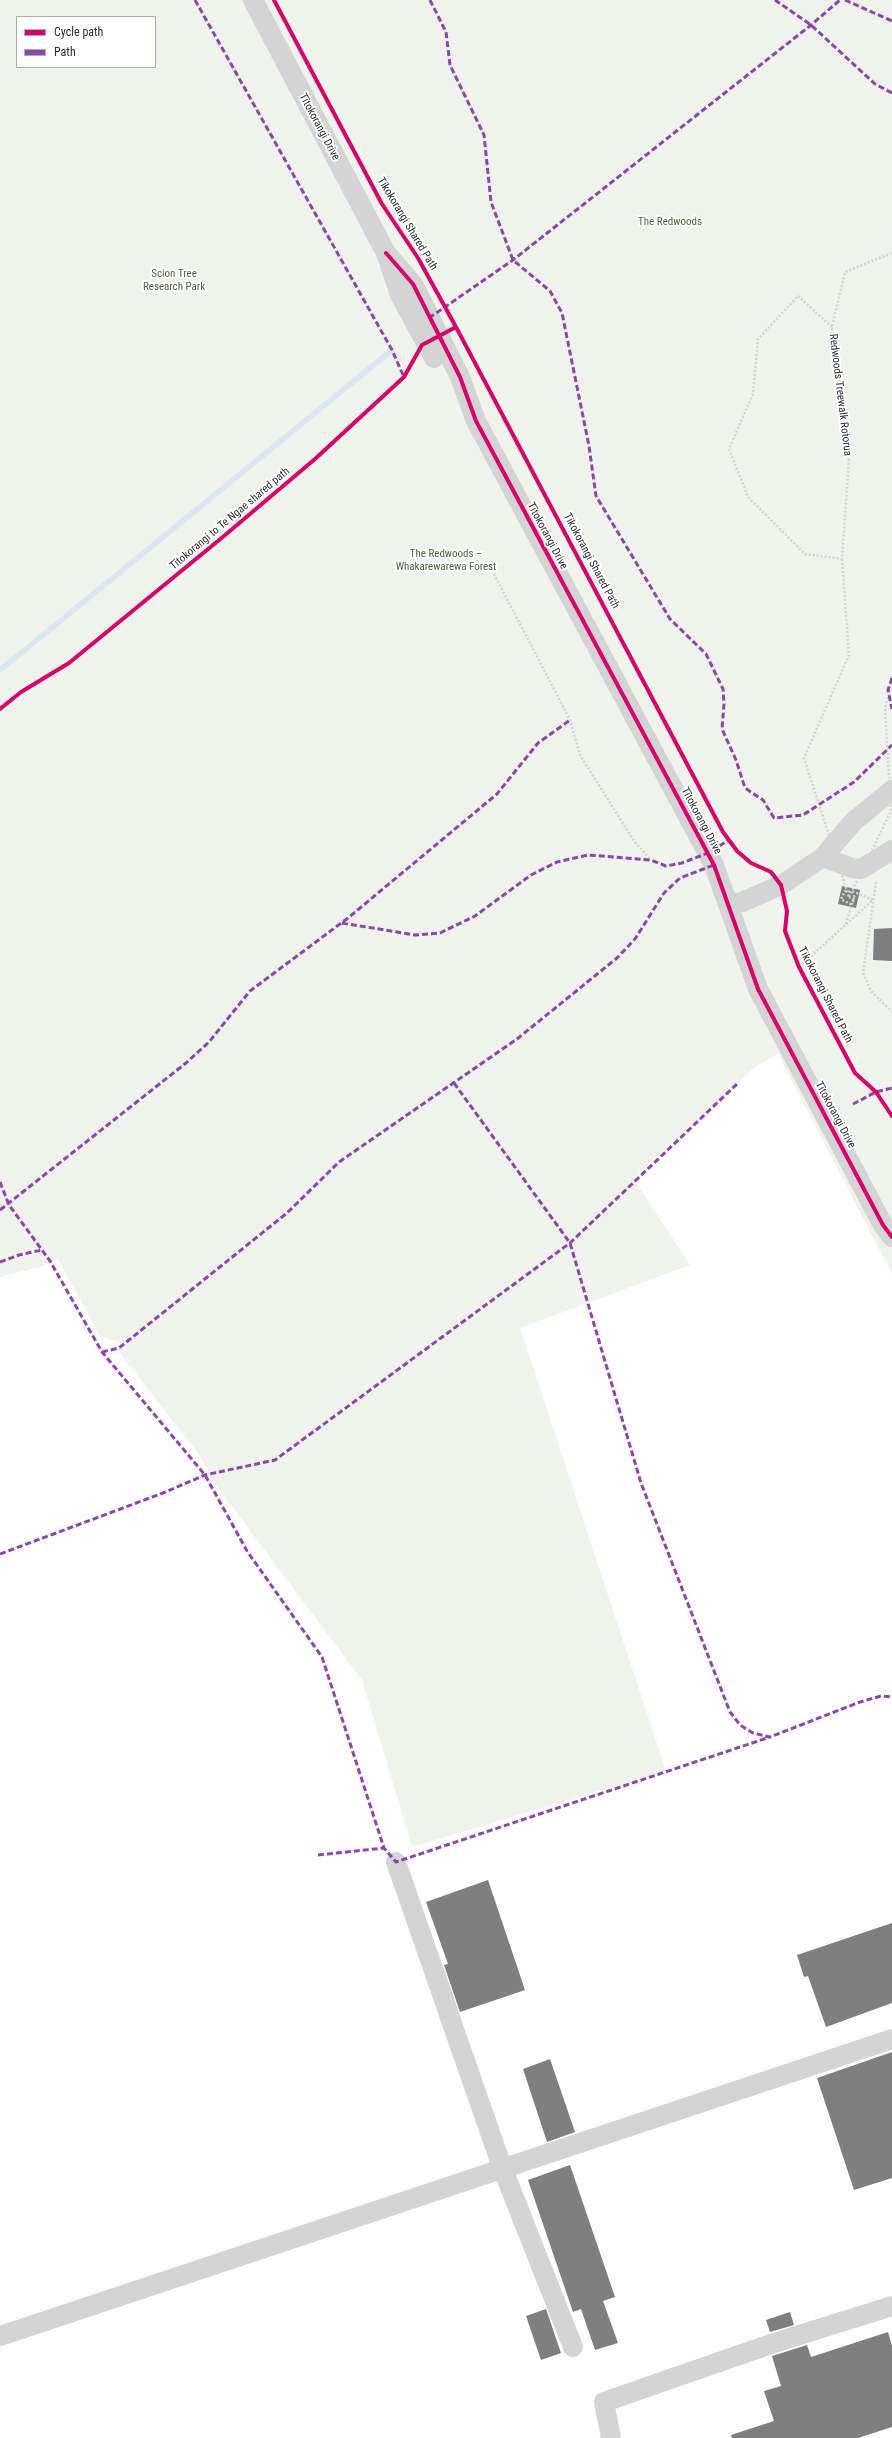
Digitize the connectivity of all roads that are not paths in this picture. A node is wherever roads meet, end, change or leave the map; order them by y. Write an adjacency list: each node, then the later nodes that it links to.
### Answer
1 (253, 0): 5 (street, Tītokorangi Drive)
2 (892, 790): 4 (street)
3 (892, 850): 4 (street)
4 (823, 857): 5 (street)
5 (728, 904): 6 (street, Tītokorangi Drive)
6 (892, 1237)
7 (396, 1862): 9 (street)
8 (892, 2039): 9 (street)
9 (502, 2167): 11 (street); 12 (street)
10 (892, 2306): 13 (street)
11 (0, 2336)
12 (573, 2347)
13 (611, 2438)

